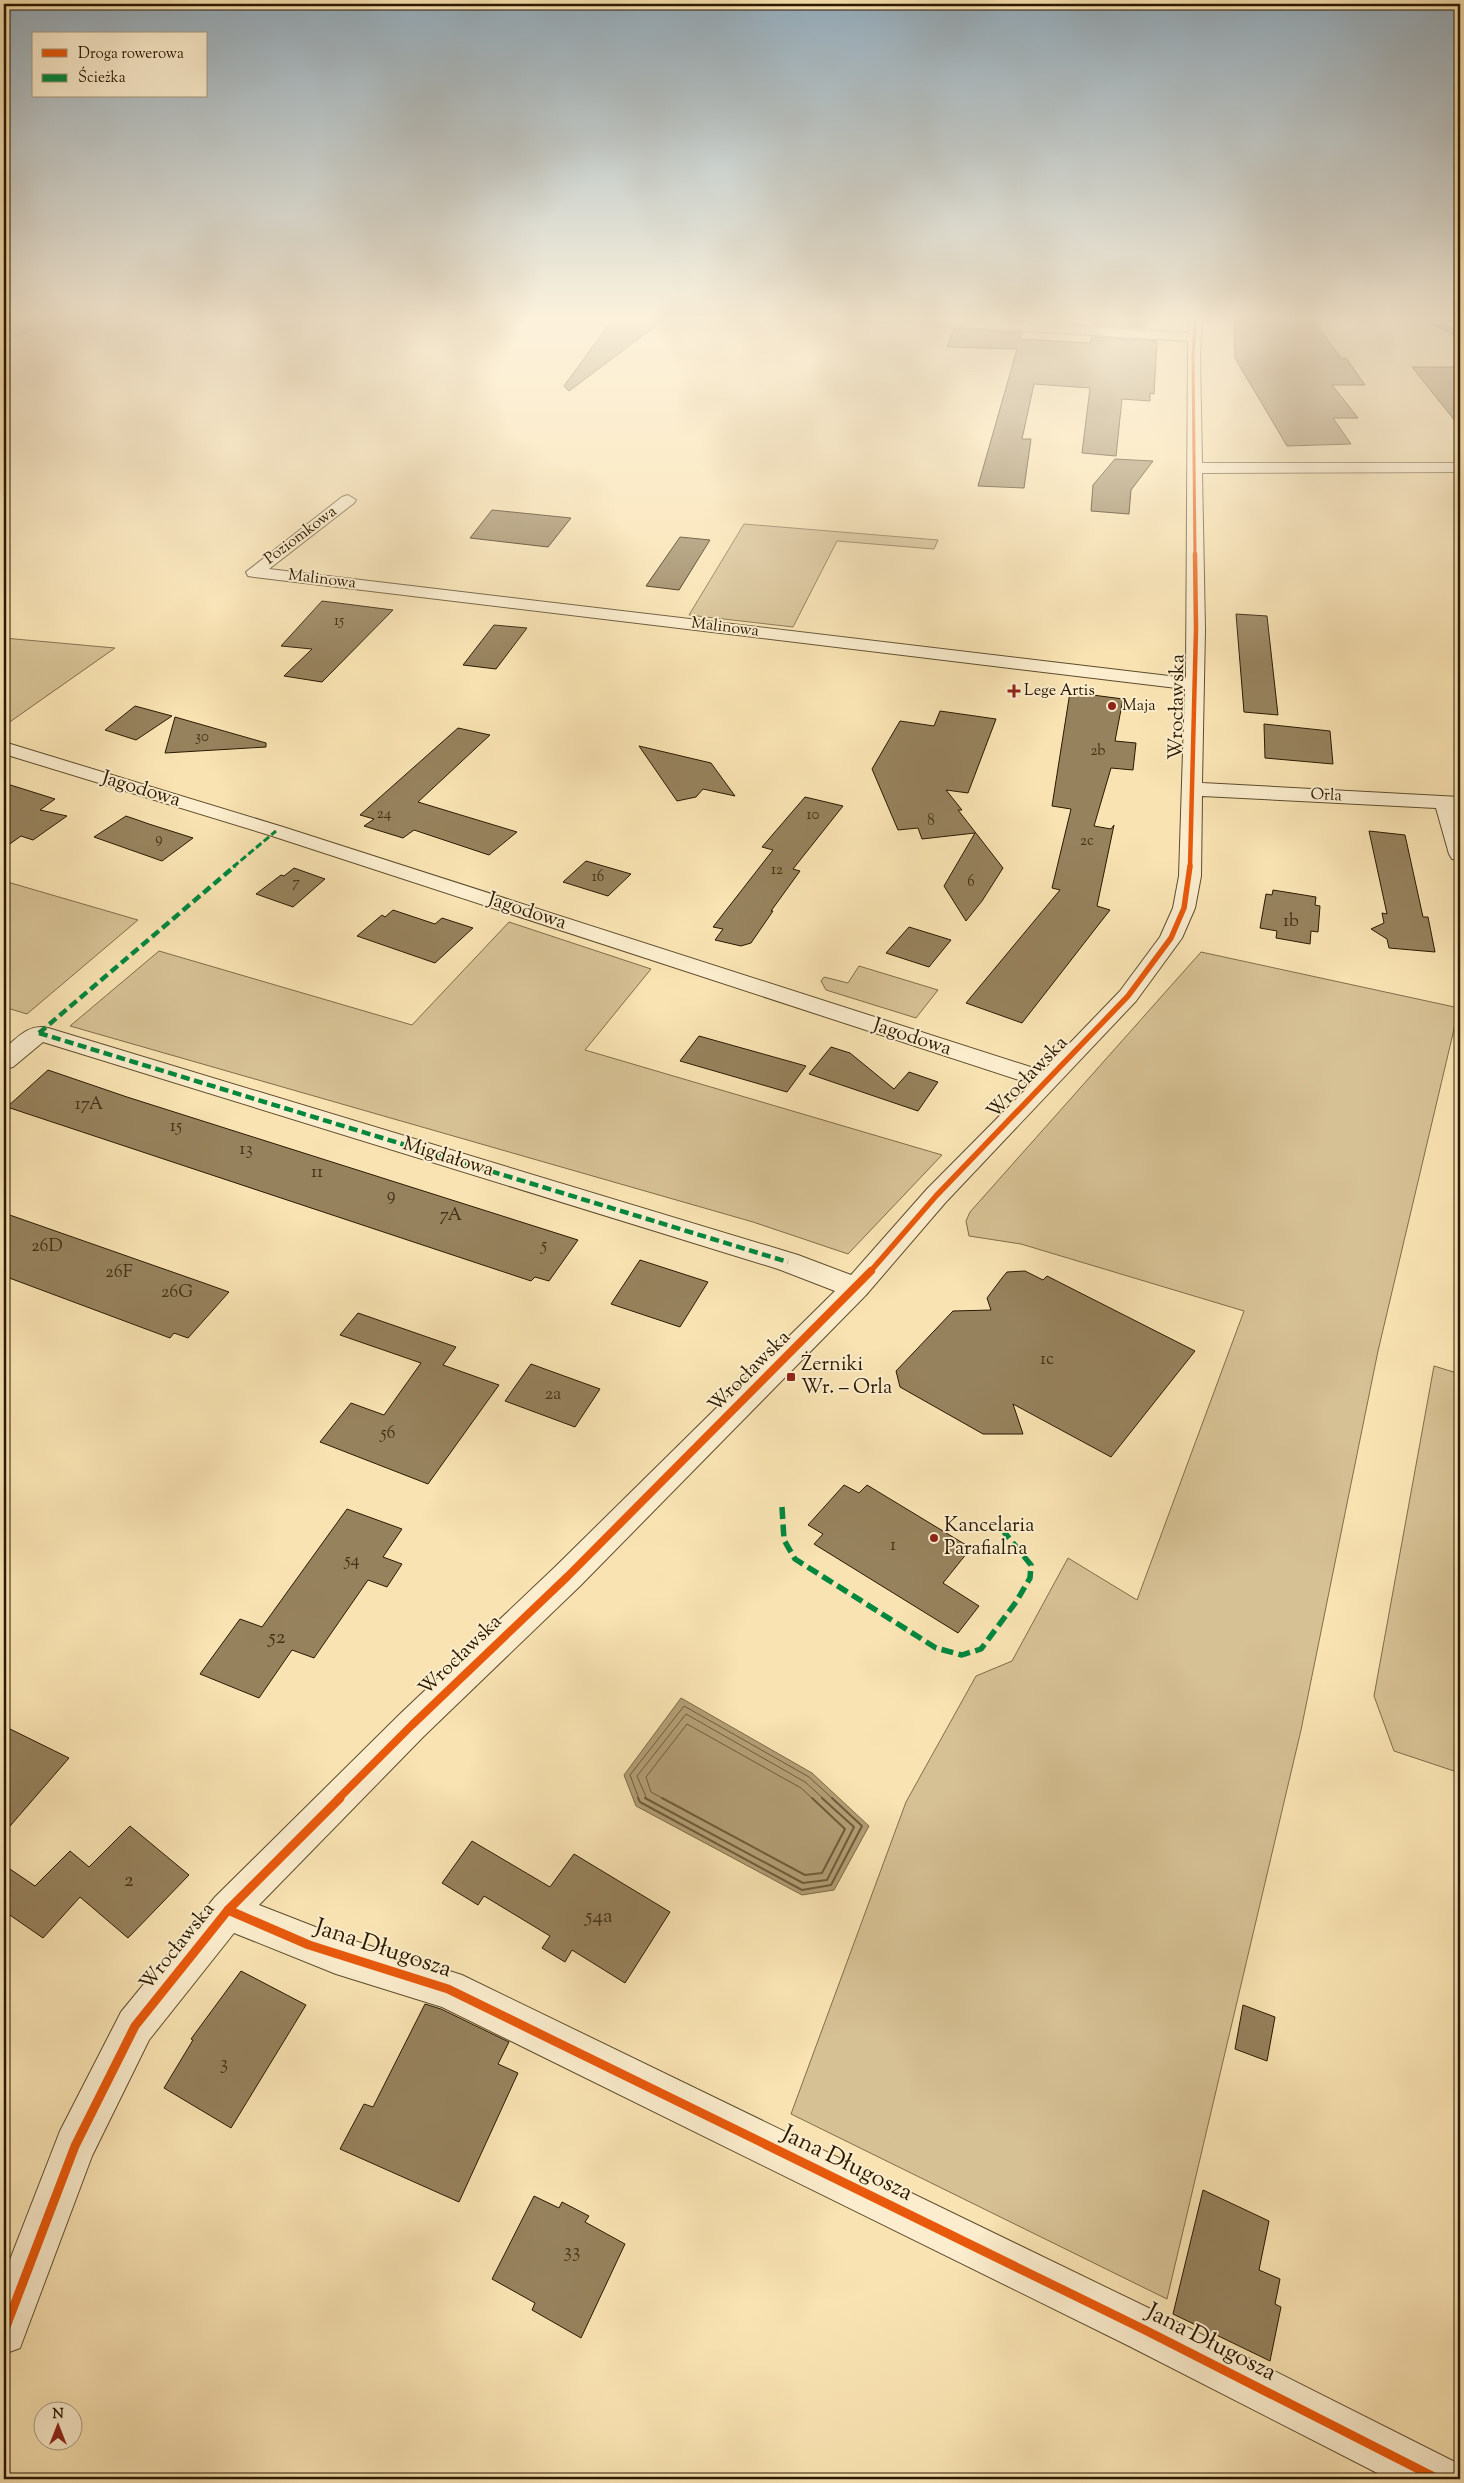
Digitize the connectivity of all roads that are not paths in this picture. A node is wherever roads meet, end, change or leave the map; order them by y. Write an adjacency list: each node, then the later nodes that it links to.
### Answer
1 (1195, 431): 3 (street, Wrocławska)
2 (1460, 467): 3 (street)
3 (1195, 468): 6 (street, Wrocławska)
4 (348, 500): 5 (street, Poziomkowa)
5 (254, 572): 6 (street, Malinowa)
6 (1195, 684): 8 (street, Wrocławska)
7 (4, 748): 12 (street, Jagodowa)
8 (1192, 789): 9 (street, Orla); 12 (street, Wrocławska)
9 (1452, 803): 10 (street)
10 (1460, 854)
11 (4, 1061): 13 (street, Migdałowa)
12 (1048, 1081): 13 (street, Wrocławska)
13 (856, 1288): 14 (street, Wrocławska)
14 (228, 1910): 15 (street, Wrocławska); 16 (street, Jana Długosza)
15 (4, 2332)
16 (1438, 2479)

